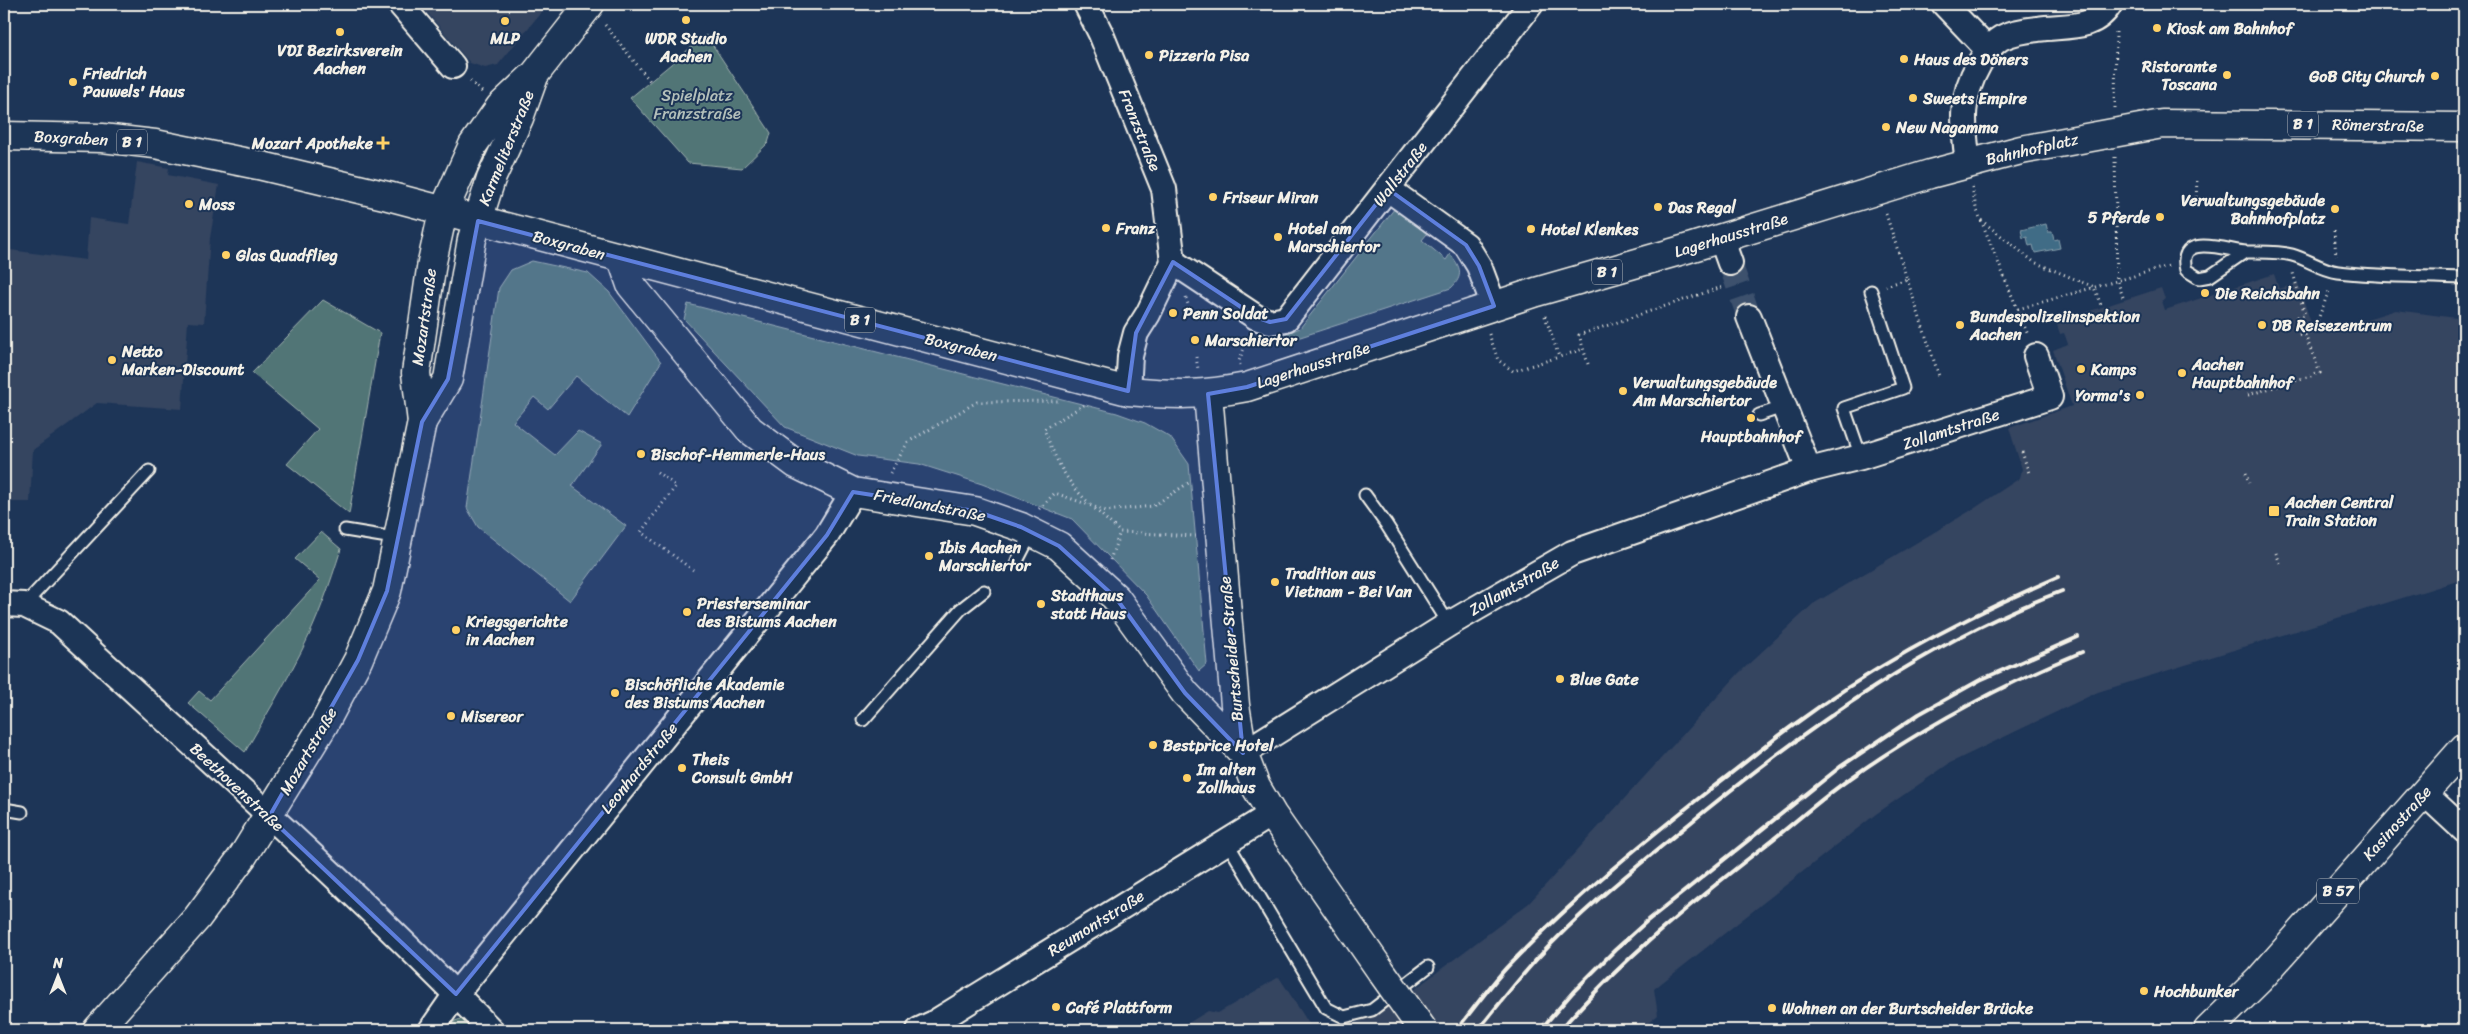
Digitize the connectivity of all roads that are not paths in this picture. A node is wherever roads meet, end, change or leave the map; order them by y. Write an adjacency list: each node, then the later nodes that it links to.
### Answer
1 (400, 4): 8 (street)
2 (590, 4): 9 (main road, Karmeliterstraße)
3 (1086, 4): 19 (street, Franzstraße)
4 (1531, 4): 14 (street, Wallstraße)
5 (1944, 4): 7 (street)
6 (2110, 4): 7 (street, Bahnhofplatz)
7 (1987, 49): 13 (street, Bahnhofplatz)
8 (453, 66)
9 (534, 74): 15 (main road, Karmeliterstraße); 16 (main road, Karmeliterstraße)
10 (2141, 127): 11 (main road, Römerstraße / B 1); 13 (main road, Bahnhofplatz / B 1)
11 (2464, 127)
12 (4, 136): 15 (main road, Boxgraben / B 1)
13 (1968, 164): 22 (main road, Lagerhausstraße / B 1)
14 (1388, 189): 19 (street, Wallstraße); 22 (street)
15 (443, 212): 16 (main road, Boxgraben / B 1); 29 (main road, Mozartstraße)
16 (478, 221): 18 (main road, Boxgraben / B 1); 29 (main road, Mozartstraße)
17 (2245, 252): 17 (lane); 20 (lane)
18 (622, 259): 25 (main road, Boxgraben / B 1); 33 (main road, Friedlandstraße)
19 (1173, 262): 25 (street)
20 (2464, 278)
21 (1871, 291): 30 (lane)
22 (1488, 308): 26 (main road, Lagerhausstraße / B 1)
23 (1750, 317): 27 (street)
24 (2036, 356): 30 (street, Zollamtstraße)
25 (1128, 390): 26 (main road, Lagerhausstraße / B 1)
26 (1208, 394): 44 (main road, Burtscheider Straße)
27 (1786, 406): 28 (lane); 31 (street)
28 (1759, 415)
29 (422, 422): 37 (main road, Mozartstraße)
30 (1867, 455): 31 (street, Zollamtstraße)
31 (1809, 470): 41 (street, Zollamtstraße)
32 (149, 471): 40 (lane)
33 (853, 492): 36 (main road, Friedlandstraße); 53 (street, Leonhardstraße)
34 (1365, 495): 41 (lane)
35 (345, 530): 37 (lane)
36 (1027, 530): 38 (lane); 44 (main road, Friedlandstraße)
37 (400, 539): 49 (main road, Mozartstraße)
38 (1017, 561)
39 (984, 591): 42 (lane)
40 (14, 605): 49 (street, Beethovenstraße)
41 (1449, 624): 44 (street, Zollamtstraße)
42 (863, 720)
43 (2464, 748): 45 (main road, Kasinostraße / B 57)
44 (1242, 753): 48 (main road, Burtscheider Straße)
45 (2424, 793): 50 (street); 59 (main road, Kasinostraße / B 57)
46 (4, 809): 47 (lane)
47 (22, 812)
48 (1272, 814): 51 (street, Reumontstraße); 58 (main road, Burtscheider Straße, bridge)
49 (269, 817): 53 (street, Beethovenstraße); 54 (main road, Mozartstraße)
50 (2464, 830)
51 (1227, 842): 52 (lane); 57 (street, Reumontstraße)
52 (1428, 967)
53 (456, 994): 55 (street, Leonhardstraße); 56 (street, Beethovenstraße)
54 (97, 1030)
55 (431, 1030)
56 (491, 1030)
57 (919, 1030)
58 (1423, 1030)
59 (2208, 1030)

